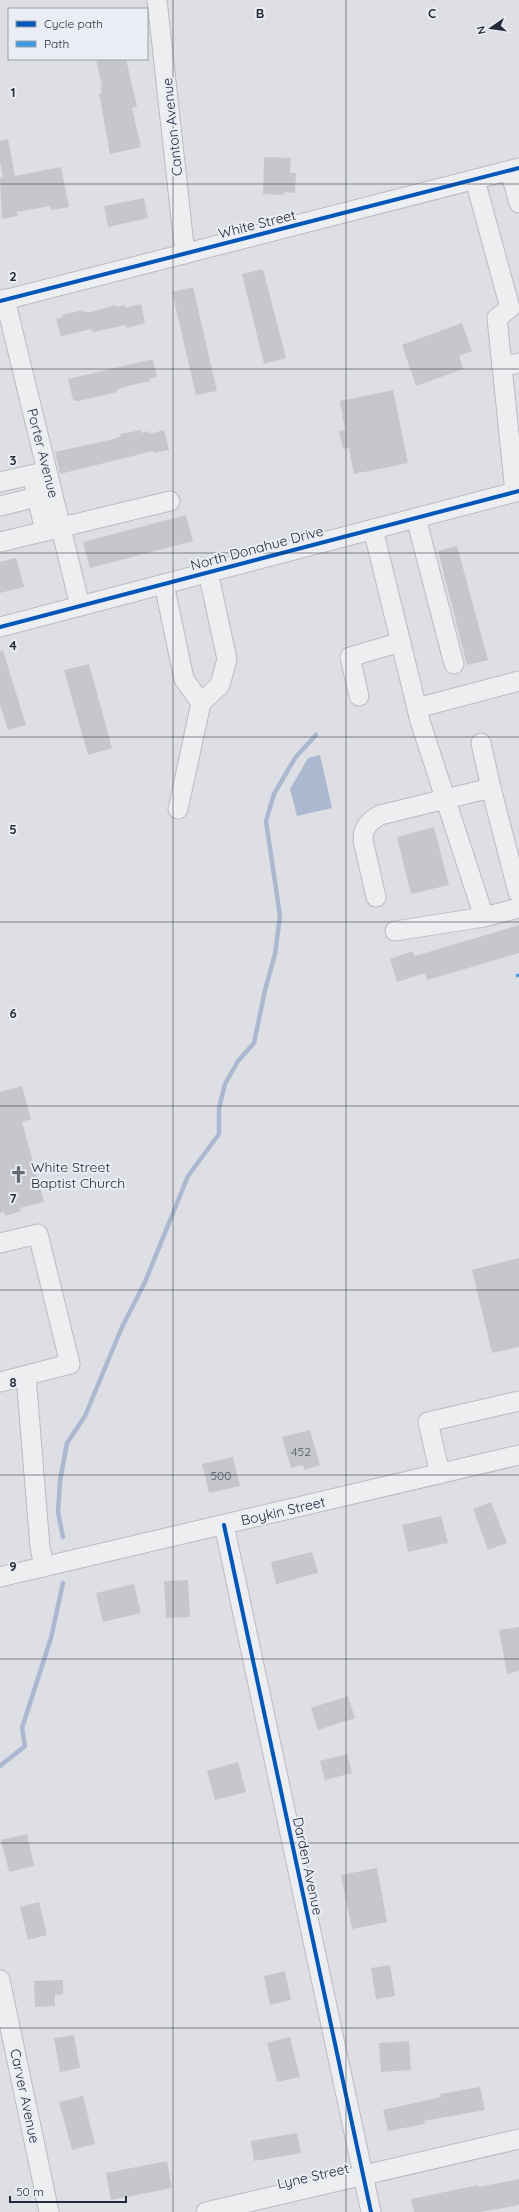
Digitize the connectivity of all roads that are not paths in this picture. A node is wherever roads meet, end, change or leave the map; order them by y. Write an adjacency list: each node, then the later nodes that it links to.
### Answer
1 (158, 0): 5 (street, Canton Avenue)
2 (514, 170): 3 (street, White Street); 4 (street)
3 (475, 180): 5 (street, White Street); 7 (street)
4 (519, 203)
5 (186, 254): 6 (street, White Street)
6 (2, 300): 8 (street, Porter Avenue)
7 (510, 365): 10 (street)
8 (40, 473): 9 (street); 11 (street, Porter Avenue)
9 (0, 482)
10 (517, 492): 14 (street, North Donahue Drive)
11 (45, 496): 13 (street); 15 (street, Porter Avenue)
12 (170, 501): 15 (street)
13 (0, 506)
14 (416, 518): 16 (street, North Donahue Drive); 23 (street)
15 (53, 529): 17 (street); 20 (street, Porter Avenue)
16 (373, 529): 18 (street, North Donahue Drive); 22 (street)
17 (0, 542)
18 (208, 572): 19 (street, North Donahue Drive); 26 (street)
19 (164, 584): 20 (street, North Donahue Drive); 26 (street)
20 (80, 606): 21 (street, North Donahue Drive)
21 (0, 627)
22 (401, 642): 25 (street); 27 (street)
23 (454, 664)
24 (519, 681): 27 (street)
25 (359, 696)
26 (201, 703): 31 (street)
27 (416, 708): 30 (street)
28 (481, 743): 29 (street)
29 (491, 788): 30 (street); 33 (street)
30 (446, 800): 32 (street); 34 (street)
31 (178, 809)
32 (376, 897)
33 (518, 900): 34 (street)
34 (484, 917): 35 (street)
35 (395, 931)
36 (0, 1244): 37 (street)
37 (26, 1376): 38 (street); 43 (street)
38 (0, 1382)
39 (519, 1401): 41 (street)
40 (519, 1455): 41 (street, Boykin Street)
41 (440, 1474): 42 (street, Boykin Street)
42 (224, 1525): 43 (street, Boykin Street); 47 (street, Darden Avenue)
43 (44, 1567): 44 (street, Boykin Street)
44 (0, 1577)
45 (0, 1980): 48 (street, Carver Avenue)
46 (519, 2139): 47 (street, Lyne Street)
47 (362, 2176): 49 (street, Lyne Street); 50 (street, Darden Avenue)
48 (49, 2212)
49 (206, 2212)
50 (371, 2212)

